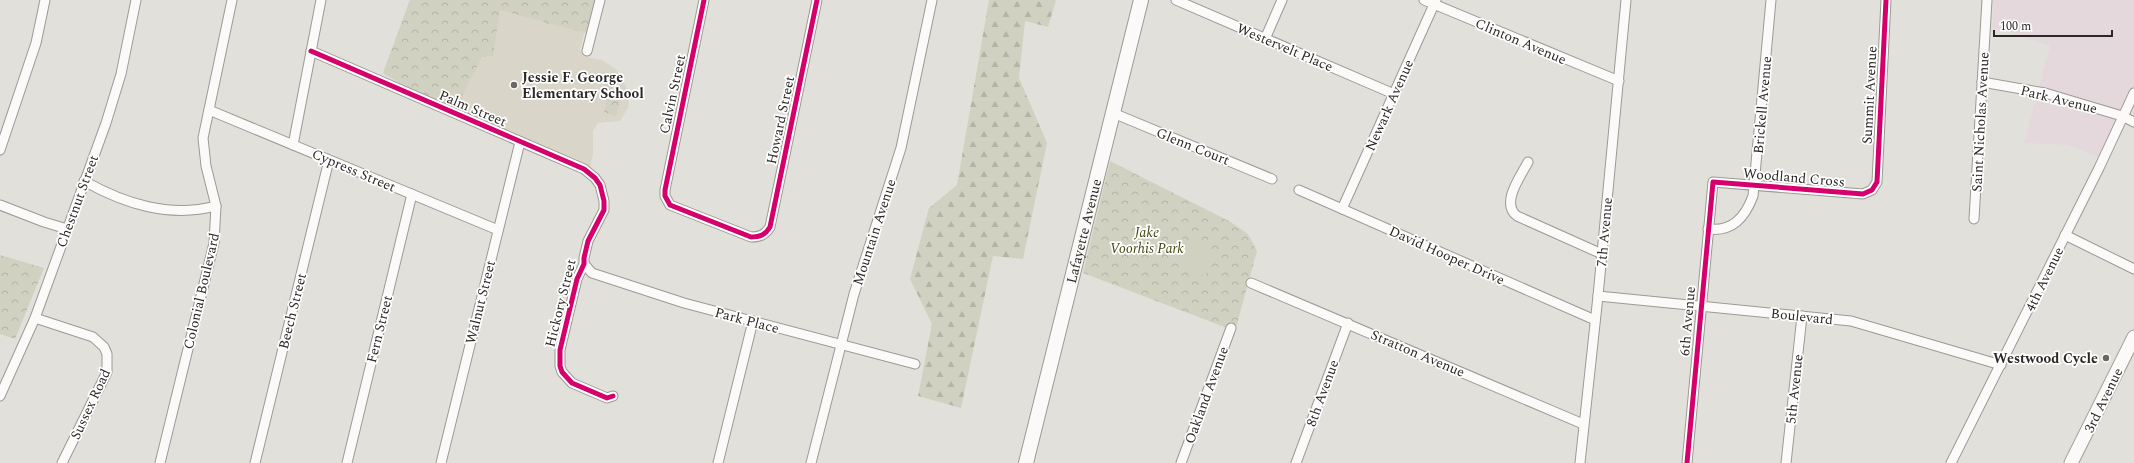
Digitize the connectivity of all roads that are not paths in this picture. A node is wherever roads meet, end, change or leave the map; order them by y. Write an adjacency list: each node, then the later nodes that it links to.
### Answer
1 (45, 0): 31 (street)
2 (136, 0): 35 (street, Chestnut Street)
3 (232, 0): 25 (street, Colonial Boulevard)
4 (321, 0): 19 (street)
5 (600, 0): 20 (street)
6 (704, 0): 50 (street, Calvin Street)
7 (817, 0): 50 (street, Howard Street)
8 (932, 0): 64 (street, Mountain Avenue)
9 (1141, 0): 26 (main road, Lafayette Avenue)
10 (1176, 0): 18 (street, Westervelt Place)
11 (1282, 0): 18 (street)
12 (1424, 0): 17 (street, Clinton Avenue)
13 (1626, 0): 21 (street, 7th Avenue)
14 (1886, 0): 39 (street, Summit Avenue)
15 (1987, 0): 22 (street, Saint Nicholas Avenue)
16 (1768, 1): 37 (street, Brickell Avenue)
17 (1435, 2): 21 (street, Clinton Avenue); 24 (street, Newark Avenue)
18 (1265, 39): 24 (street, Westervelt Place)
19 (311, 51): 29 (street, Palm Street); 30 (street)
20 (587, 51)
21 (1619, 81): 51 (street, 7th Avenue)
22 (1982, 82): 27 (street, Park Avenue); 45 (street, Saint Nicholas Avenue)
23 (2134, 93): 27 (street, 4th Avenue)
24 (1394, 94): 44 (street, Newark Avenue)
25 (209, 110): 30 (street, Cypress Street); 42 (street, Colonial Boulevard)
26 (1114, 113): 34 (street, Glenn Court); 77 (main road, Lafayette Avenue)
27 (2122, 116): 28 (street, Park Avenue); 49 (street, 4th Avenue)
28 (2134, 122)
29 (520, 142): 43 (street, Palm Street); 48 (street, Walnut Street)
30 (293, 145): 32 (street, Cypress Street)
31 (0, 150)
32 (329, 160): 40 (street, Cypress Street); 72 (street, Beech Street)
33 (1528, 162): 51 (street)
34 (1272, 179)
35 (84, 181): 42 (street); 46 (street, Chestnut Street)
36 (1713, 182): 37 (street, Woodland Cross); 47 (street, 6th Avenue)
37 (1754, 185): 39 (street, Woodland Cross); 47 (street, Brickell Avenue)
38 (1299, 190): 44 (street, David Hooper Drive)
39 (1872, 190)
40 (412, 194): 48 (street, Cypress Street); 73 (street, Fern Street)
41 (0, 205): 46 (street)
42 (216, 206): 71 (street, Colonial Boulevard)
43 (604, 208): 52 (street, Hickory Street)
44 (1342, 209): 59 (street, David Hooper Drive)
45 (1974, 219)
46 (67, 228): 58 (street, Chestnut Street)
47 (1708, 229): 56 (street, 6th Avenue)
48 (498, 230): 74 (street, Walnut Street)
49 (2065, 235): 53 (street); 66 (street, 4th Avenue)
50 (757, 237)
51 (1602, 254): 55 (street, 7th Avenue)
52 (584, 264): 60 (street, Park Place); 68 (street, Hickory Street)
53 (2134, 269)
54 (1251, 283): 61 (street, Stratton Avenue)
55 (1598, 296): 56 (street, Boulevard); 59 (street, 7th Avenue)
56 (1701, 306): 57 (street, Boulevard); 81 (street, 6th Avenue)
57 (1802, 316): 66 (street, Boulevard); 82 (street, 5th Avenue)
58 (35, 318): 67 (street, Chestnut Street); 70 (street, Sussex Road)
59 (1595, 320): 69 (street, 7th Avenue)
60 (753, 321): 64 (street, Park Place); 75 (street)
61 (1348, 323): 69 (street, Stratton Avenue); 79 (street, 8th Avenue)
62 (1231, 328): 78 (street, Oakland Avenue)
63 (2134, 337): 84 (main road, 3rd Avenue)
64 (841, 344): 65 (street, Park Place); 76 (street, Mountain Avenue)
65 (915, 364)
66 (2001, 365): 83 (street, 4th Avenue)
67 (0, 396)
68 (613, 396)
69 (1583, 424): 80 (street, 7th Avenue)
70 (62, 463)
71 (160, 463)
72 (255, 463)
73 (347, 463)
74 (441, 463)
75 (718, 463)
76 (811, 463)
77 (1026, 463)
78 (1180, 463)
79 (1296, 463)
80 (1580, 463)
81 (1687, 463)
82 (1786, 463)
83 (1951, 463)
84 (2071, 463)

